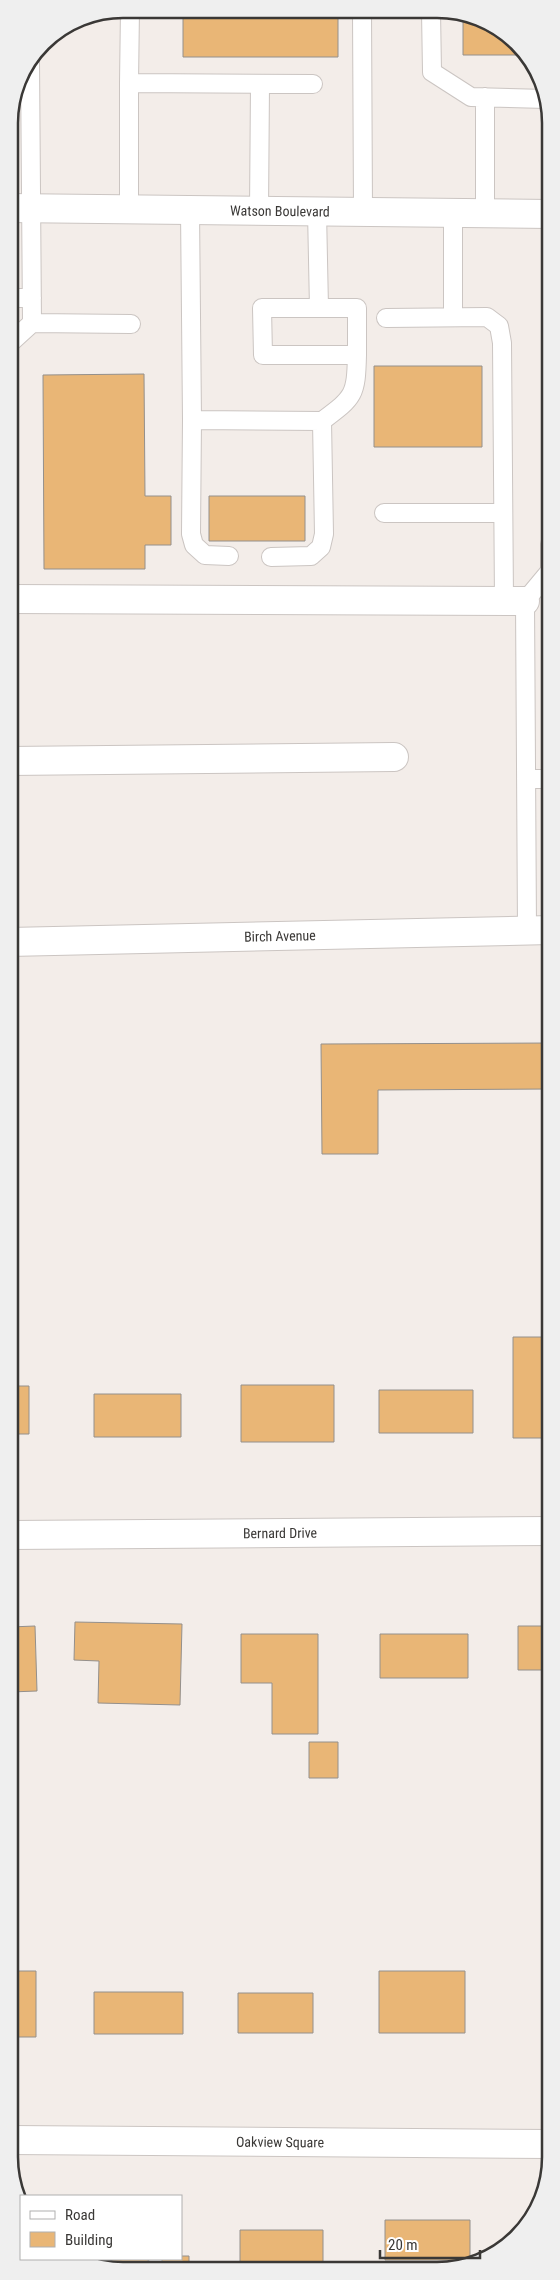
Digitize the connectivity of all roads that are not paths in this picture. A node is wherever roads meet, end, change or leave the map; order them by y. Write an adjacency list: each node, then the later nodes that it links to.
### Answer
1 (130, 18): 5 (lane)
2 (362, 18): 15 (lane)
3 (431, 18): 8 (lane)
4 (26, 80): 10 (lane)
5 (130, 83): 6 (lane); 11 (lane)
6 (260, 84): 7 (lane); 13 (lane)
7 (313, 84)
8 (485, 97): 9 (lane); 17 (lane)
9 (540, 99)
10 (20, 208): 11 (street, Watson Boulevard); 20 (lane)
11 (129, 209): 12 (street, Watson Boulevard)
12 (190, 210): 13 (street, Watson Boulevard); 28 (lane)
13 (259, 211): 14 (street, Watson Boulevard)
14 (318, 211): 15 (street, Watson Boulevard); 21 (lane)
15 (363, 212): 16 (street, Watson Boulevard)
16 (453, 213): 17 (street, Watson Boulevard); 22 (lane)
17 (485, 213): 18 (street, Watson Boulevard)
18 (542, 214)
19 (18, 298): 20 (lane)
20 (32, 298): 24 (lane)
21 (319, 308): 27 (lane); 27 (lane)
22 (453, 317): 23 (lane); 31 (lane)
23 (386, 318)
24 (32, 323): 25 (lane); 26 (lane)
25 (131, 324)
26 (18, 336)
27 (357, 355): 29 (lane)
28 (192, 420): 29 (lane); 32 (lane)
29 (322, 421): 33 (lane)
30 (384, 513): 31 (lane)
31 (503, 513): 36 (lane)
32 (229, 556)
33 (271, 557)
34 (542, 578): 36 (lane)
35 (18, 600): 36 (street)
36 (515, 601): 39 (lane)
37 (394, 757): 38 (street)
38 (18, 761)
39 (526, 779): 40 (lane); 41 (lane)
40 (542, 779)
41 (539, 930): 42 (street, Birch Avenue)
42 (18, 942)
43 (542, 1531): 44 (street, Bernard Drive)
44 (18, 1535)
45 (18, 2140): 46 (street, Oakview Square)
46 (542, 2144)

